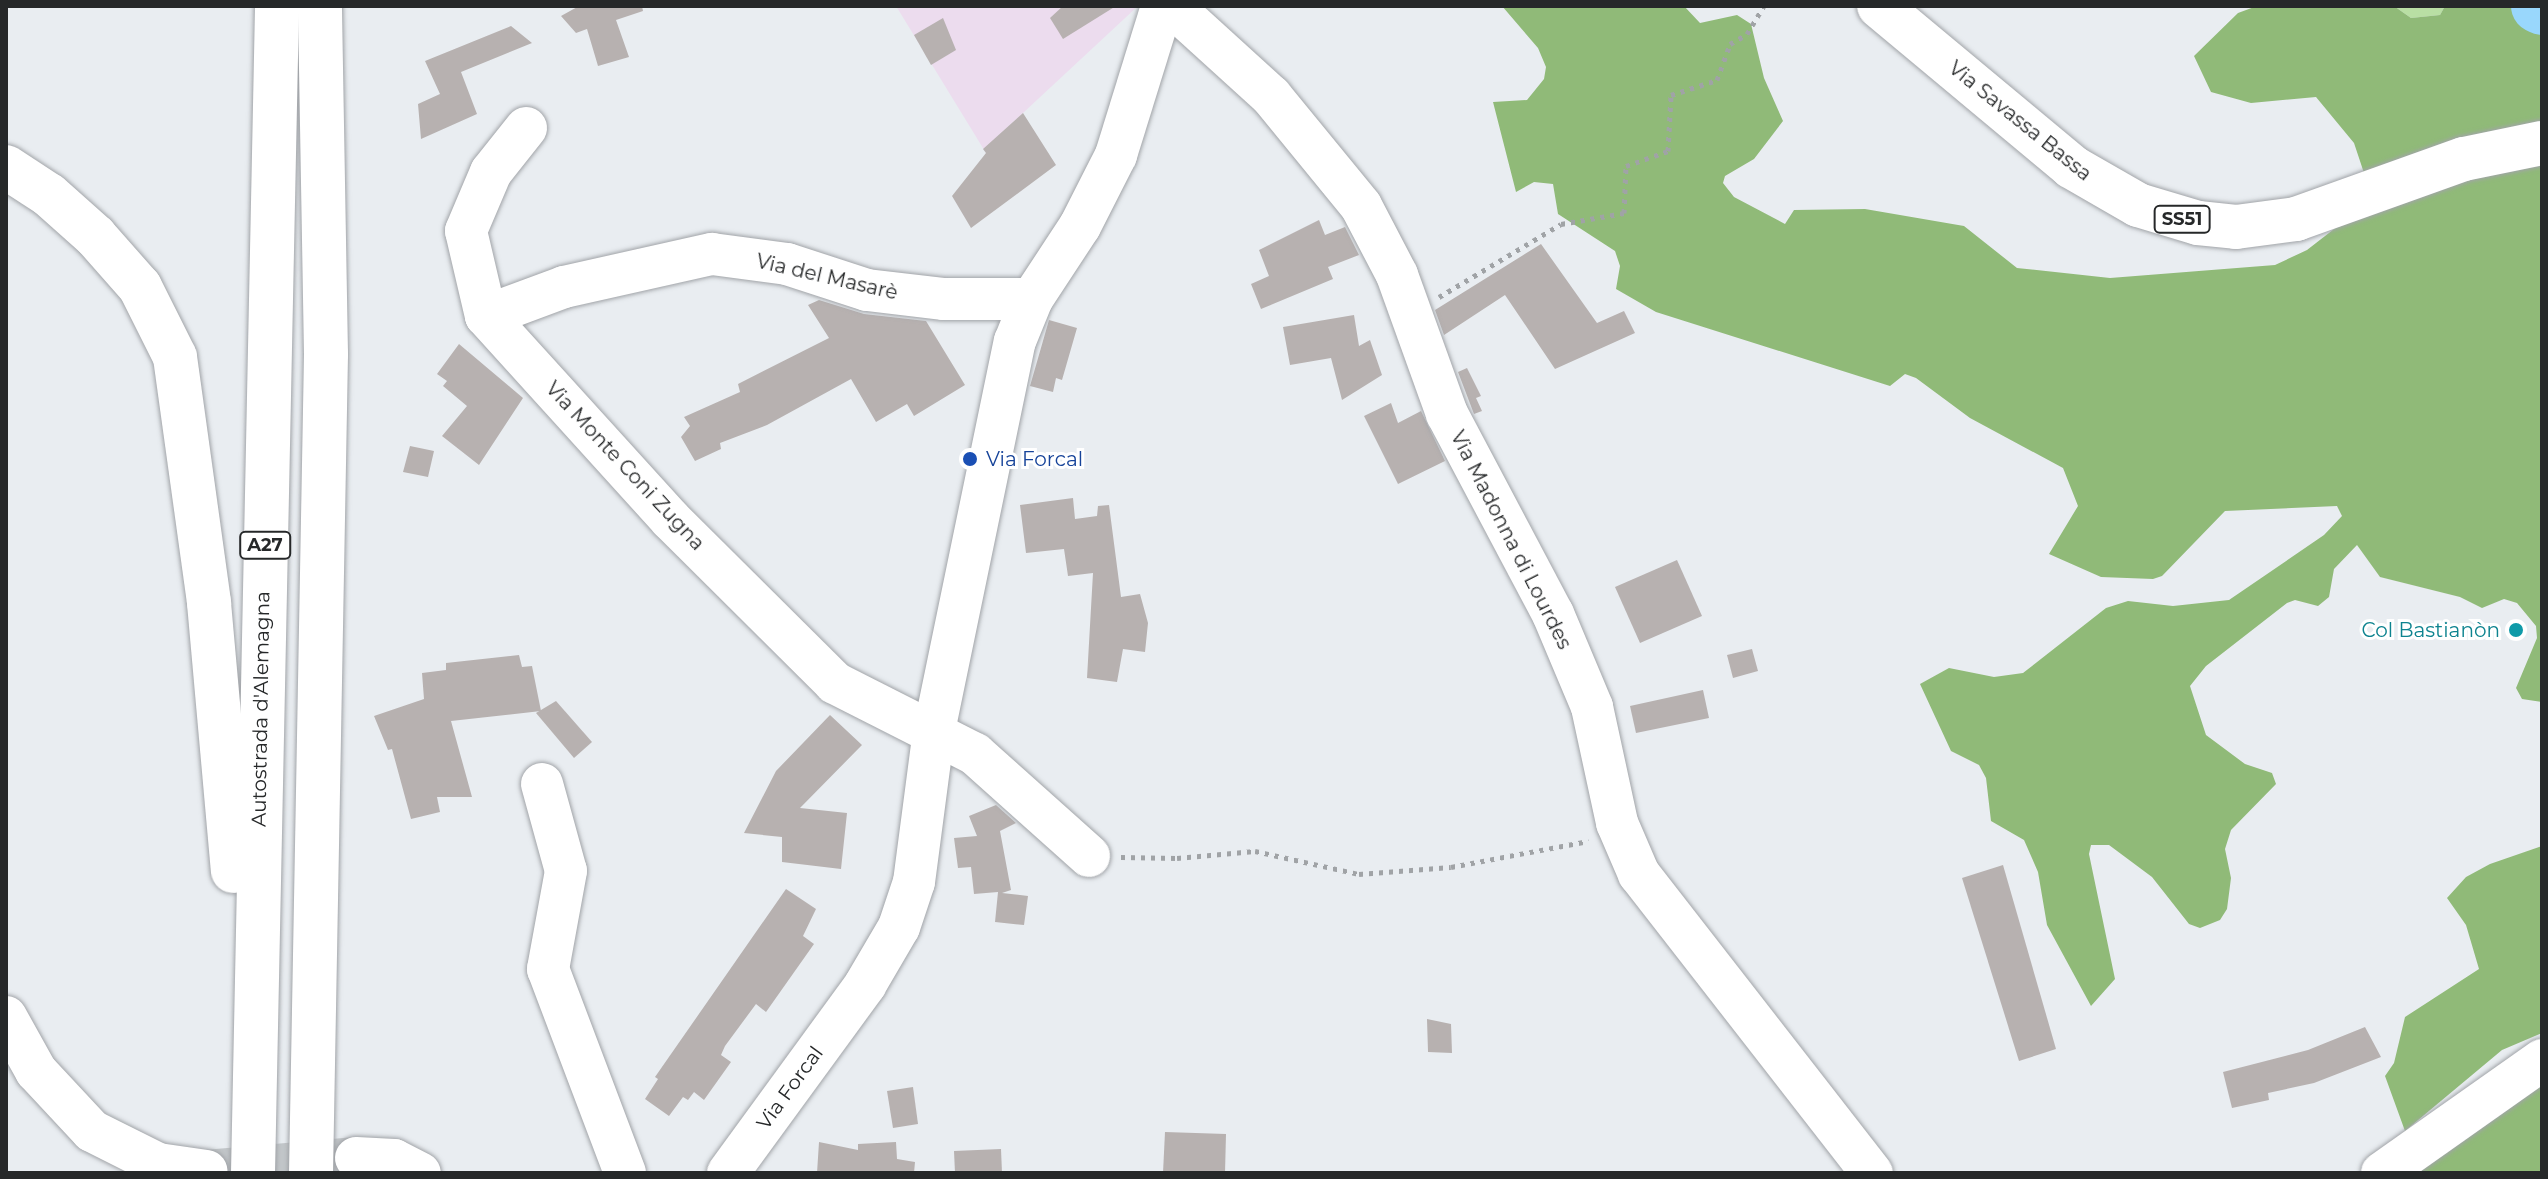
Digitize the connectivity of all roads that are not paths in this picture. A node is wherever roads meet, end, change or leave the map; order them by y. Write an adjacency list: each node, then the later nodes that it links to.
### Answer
1 (277, 6): 18 (main road, Autostrada d'Alemagna / A27)
2 (320, 6): 12 (main road)
3 (348, 6): 12 (main road)
4 (1162, 6): 10 (street, Via Forcal)
5 (1172, 6): 26 (street, Via Madonna di Lourdes)
6 (1879, 6): 8 (main road, Via Savassa Bassa / SS51)
7 (526, 128): 11 (street, Via Monte Coni Zugna)
8 (2542, 143)
9 (6, 167): 18 (main road, A27)
10 (1032, 299): 11 (street, Via del Masarè); 13 (street, Via Forcal)
11 (486, 316): 13 (street, Via Monte Coni Zugna)
12 (326, 354): 22 (main road)
13 (934, 731): 15 (street, Via Monte Coni Zugna); 25 (street, Via Forcal)
14 (542, 784): 24 (street)
15 (1089, 856)
16 (6, 1017): 20 (street)
17 (2542, 1060): 27 (street)
18 (253, 1084): 21 (main road, Autostrada d'Alemagna / A27)
19 (356, 1158): 23 (street)
20 (206, 1171)
21 (253, 1173)
22 (311, 1173)
23 (420, 1173)
24 (625, 1173)
25 (728, 1173)
26 (1872, 1173)
27 (2382, 1173)

